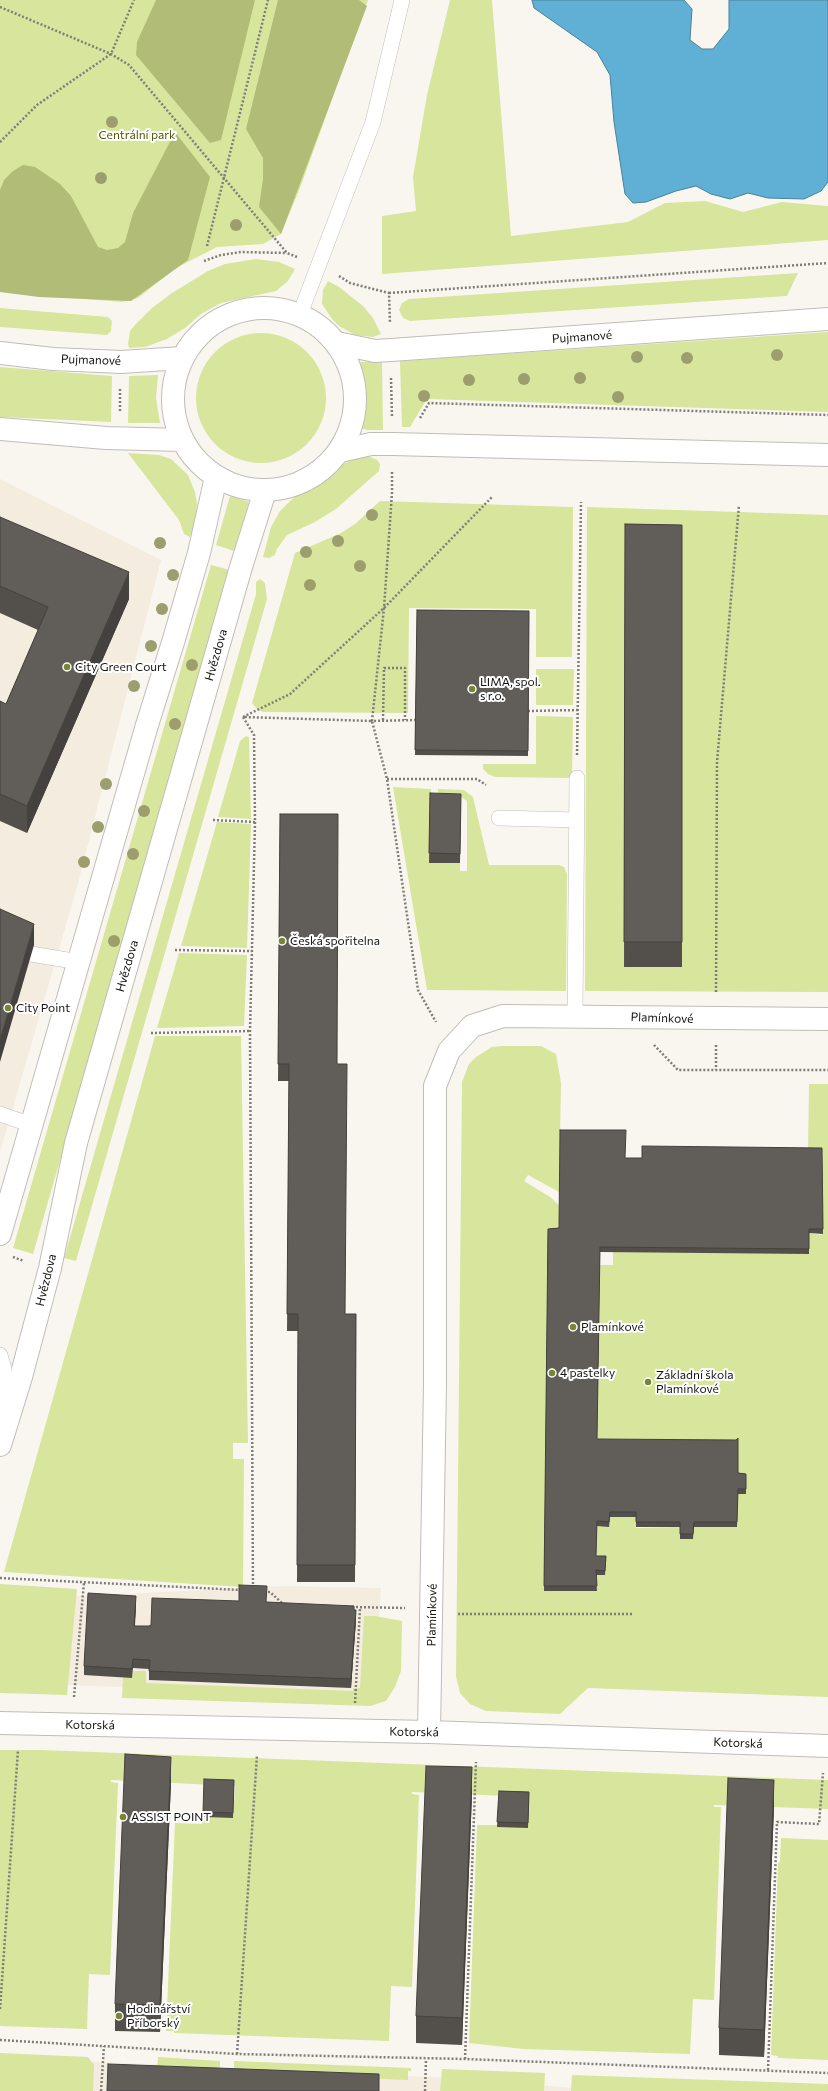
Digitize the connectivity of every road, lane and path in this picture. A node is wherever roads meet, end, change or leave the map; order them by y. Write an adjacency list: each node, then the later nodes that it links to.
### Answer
1 (134, 0): 5 (path)
2 (268, 0): 7 (path)
3 (402, 0): 15 (lane)
4 (0, 7): 5 (path)
5 (111, 54): 6 (path); 7 (path)
6 (0, 142)
7 (226, 177): 8 (path); 9 (path)
8 (207, 246)
9 (288, 253): 10 (path); 11 (path)
10 (301, 259)
11 (204, 261)
12 (828, 263): 14 (path)
13 (334, 273): 14 (path)
14 (389, 293): 17 (path)
15 (300, 314): 18 (street); 20 (street)
16 (828, 319): 18 (street, Pujmanové)
17 (390, 327)
18 (337, 343): 29 (street)
19 (0, 353): 20 (street, Pujmanové)
20 (182, 358): 28 (street)
21 (391, 377): 25 (path)
22 (120, 384): 23 (path)
23 (120, 415)
24 (828, 415): 26 (path)
25 (392, 419)
26 (416, 423)
27 (0, 429): 28 (street)
28 (182, 440): 32 (street)
29 (340, 451): 30 (street); 33 (street)
30 (828, 455)
31 (392, 464): 37 (path)
32 (216, 477): 33 (street); 55 (street)
33 (265, 491): 71 (street, Hvězdova)
34 (492, 497): 37 (path)
35 (581, 502): 38 (path)
36 (739, 505): 57 (path)
37 (384, 608): 40 (path); 44 (path)
38 (579, 710): 39 (path); 45 (path)
39 (528, 711)
40 (243, 717): 44 (path); 51 (path)
41 (382, 720): 42 (path); 42 (path); 44 (path)
42 (405, 720): 43 (path)
43 (416, 720)
44 (372, 721): 46 (path)
45 (577, 778): 50 (lane)
46 (387, 779): 47 (path); 59 (path)
47 (486, 785)
48 (499, 818): 50 (lane)
49 (213, 820): 51 (path)
50 (577, 820): 56 (lane)
51 (255, 822): 53 (path)
52 (175, 950): 53 (path)
53 (252, 951): 60 (path)
54 (31, 954): 55 (lane)
55 (79, 962): 66 (street)
56 (575, 1015): 57 (street, Plamínkové); 85 (street, Plamínkové)
57 (716, 1020): 58 (street, Plamínkové); 63 (path)
58 (828, 1020)
59 (436, 1022)
60 (250, 1031): 61 (path); 76 (path)
61 (151, 1033)
62 (653, 1044): 63 (path)
63 (716, 1070): 64 (path)
64 (828, 1070)
65 (0, 1114): 66 (lane)
66 (32, 1125): 67 (street)
67 (0, 1234)
68 (10, 1256): 69 (path)
69 (30, 1262)
70 (0, 1355): 71 (lane)
71 (6, 1424): 72 (street, Hvězdova)
72 (0, 1445)
73 (0, 1578): 74 (path)
74 (84, 1582): 75 (path); 82 (path)
75 (245, 1591)
76 (289, 1604)
77 (344, 1607): 78 (path)
78 (360, 1608): 79 (path); 83 (path)
79 (407, 1608)
80 (451, 1614): 81 (path)
81 (633, 1614)
82 (74, 1702)
83 (355, 1707)
84 (0, 1723): 85 (street, Kotorská)
85 (429, 1732): 87 (street, Kotorská)
86 (18, 1744): 90 (path)
87 (826, 1746): 96 (path)
88 (257, 1754): 93 (path)
89 (476, 1762): 95 (path)
90 (0, 2009)
91 (0, 2040): 92 (path)
92 (104, 2046): 93 (path); 98 (path)
93 (237, 2054): 94 (path)
94 (426, 2059): 95 (path); 99 (path)
95 (465, 2059): 96 (path)
96 (768, 2070): 97 (path)
97 (828, 2073)
98 (101, 2091)
99 (425, 2091)

